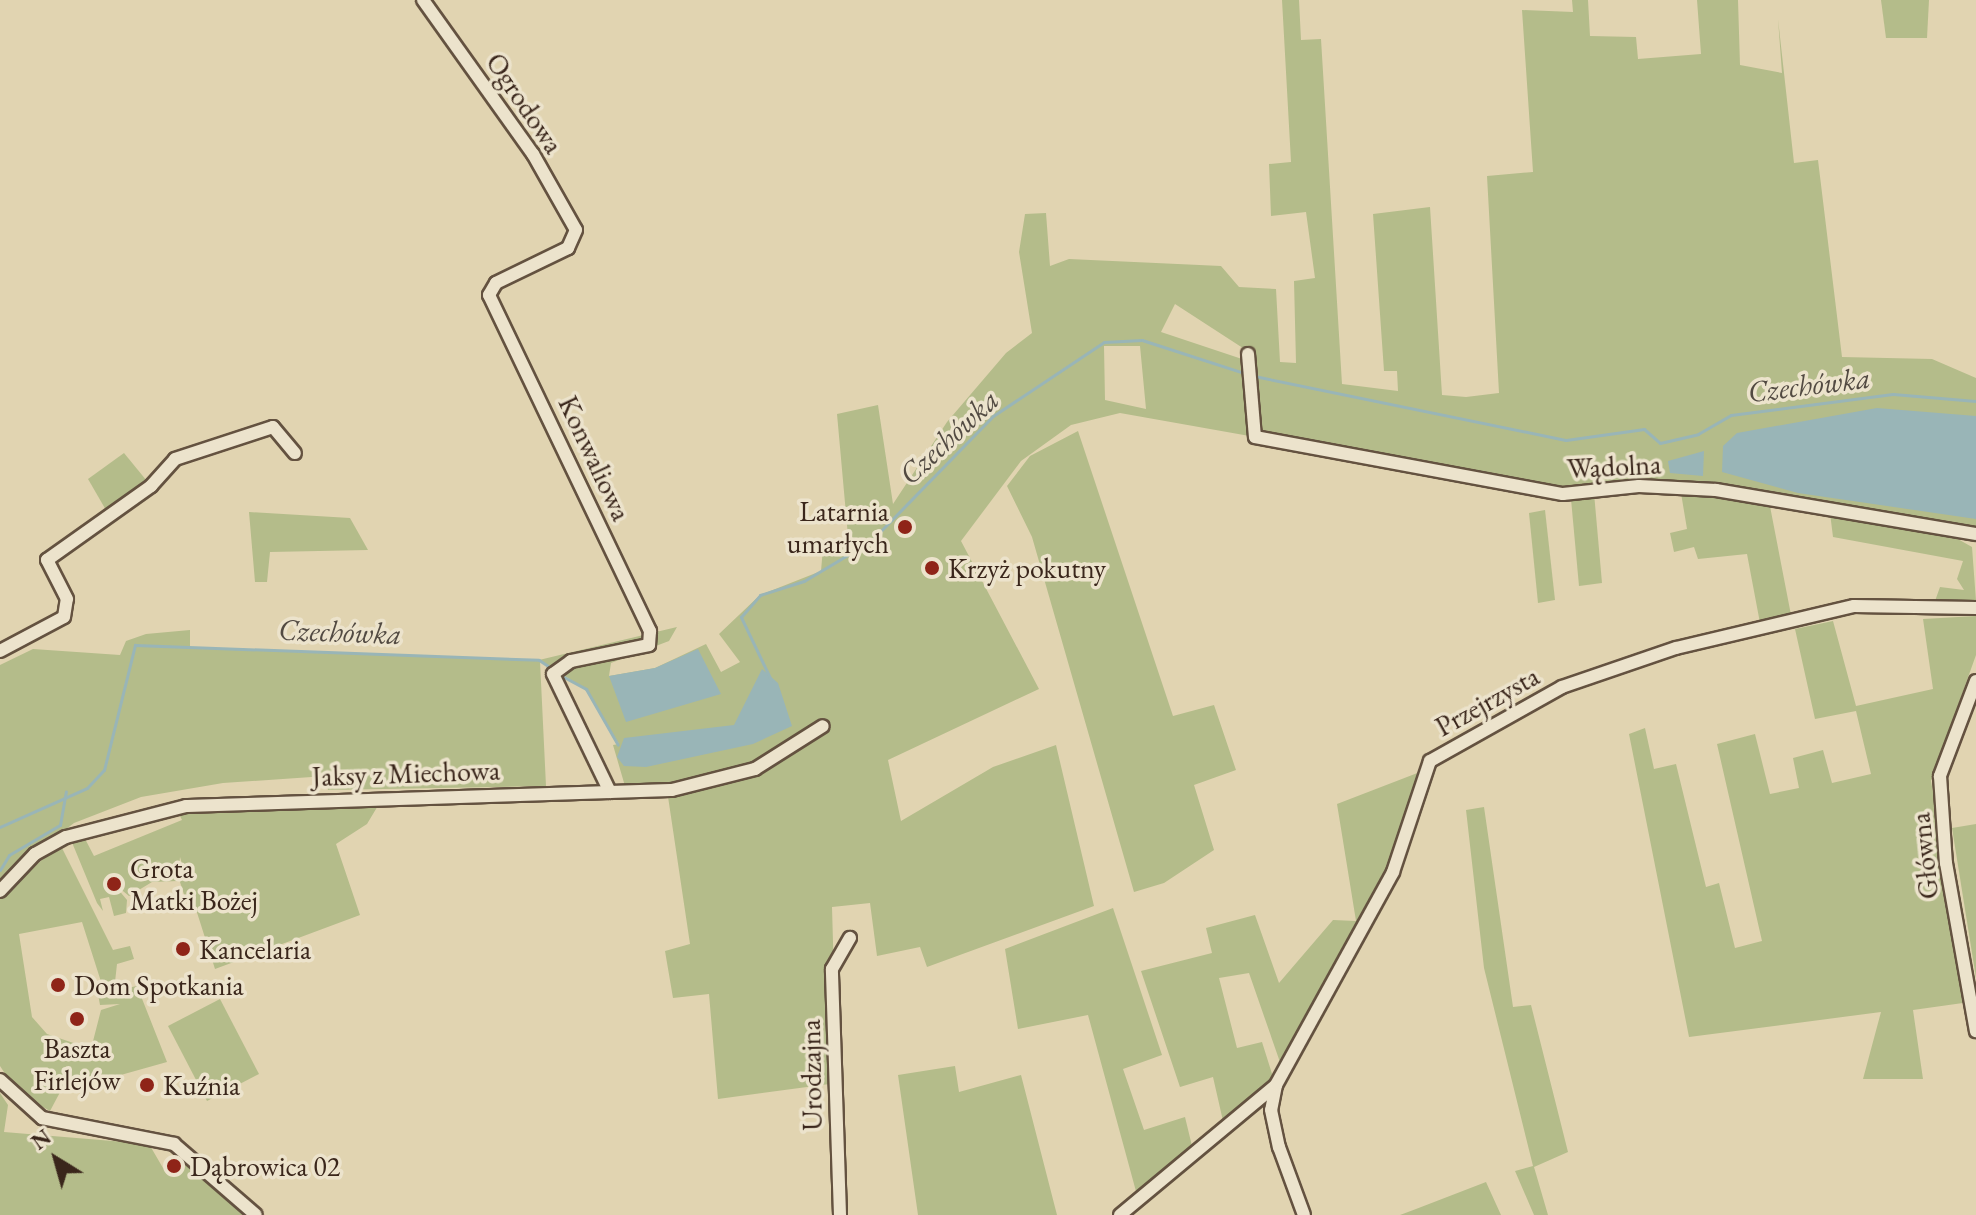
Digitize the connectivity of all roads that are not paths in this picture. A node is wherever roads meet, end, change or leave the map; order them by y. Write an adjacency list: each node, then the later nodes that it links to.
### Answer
1 (423, 0): 2 (street, Ogrodowa)
2 (489, 295): 10 (street, Konwaliowa)
3 (1249, 360): 5 (street, Wądolna)
4 (295, 453): 7 (street)
5 (1976, 534)
6 (1976, 608): 16 (street, Przejrzysta)
7 (0, 651)
8 (1976, 681): 13 (street, Główna)
9 (823, 726): 10 (street, Jaksy z Miechowa)
10 (610, 792): 11 (street, Jaksy z Miechowa)
11 (0, 891)
12 (850, 938): 18 (street, Urodzajna)
13 (1975, 1013): 14 (street, Główna)
14 (1976, 1031)
15 (0, 1080): 17 (street)
16 (1276, 1085): 19 (street, Przejrzysta); 20 (street)
17 (256, 1215)
18 (840, 1215)
19 (1120, 1215)
20 (1304, 1215)

